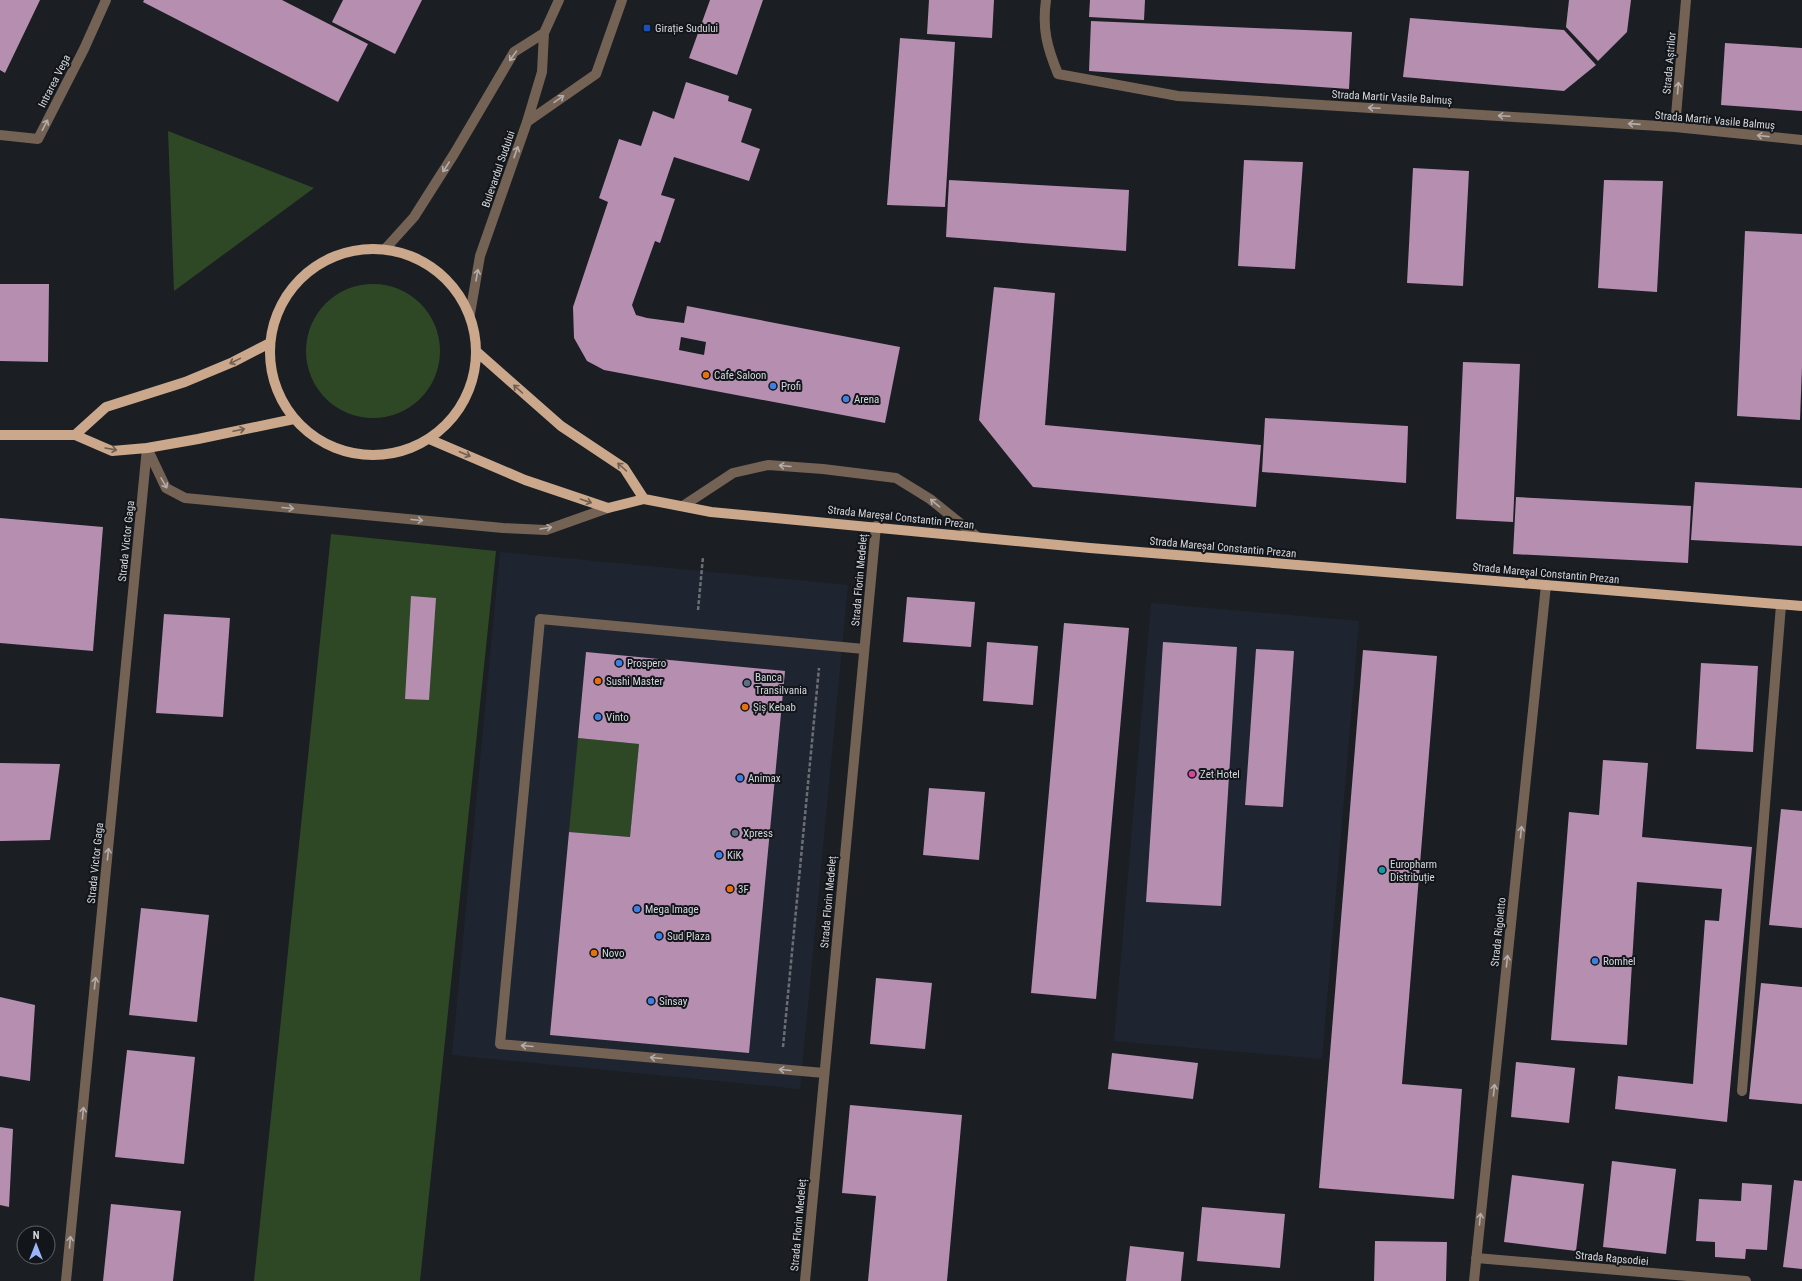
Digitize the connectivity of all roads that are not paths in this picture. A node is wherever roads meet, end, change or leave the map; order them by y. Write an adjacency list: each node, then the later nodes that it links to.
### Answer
1 (106, 0): 9 (street, Intrarea Vega, one-way to 1)
2 (622, 0): 7 (street, one-way to 2)
3 (1046, 0): 8 (street, Strada Martir Vasile Balmuș, one-way to 3)
4 (1686, 0): 8 (street, Strada Aștrilor, one-way to 4)
5 (558, 1): 6 (street, Bulevardul Sudului)
6 (544, 33): 7 (street, Bulevardul Sudului); 11 (street, one-way to 11)
7 (527, 122): 12 (street, Bulevardul Sudului, one-way to 7)
8 (1675, 127): 10 (street, Strada Martir Vasile Balmuș, one-way to 8)
9 (0, 136)
10 (1802, 140)
11 (386, 248): 12 (main road); 13 (main road)
12 (470, 314): 14 (main road)
13 (270, 342): 15 (main road); 17 (main road, one-way to 17)
14 (477, 352): 18 (main road); 20 (main road, one-way to 14)
15 (294, 419): 18 (main road); 19 (main road, one-way to 15)
16 (0, 435): 17 (main road)
17 (75, 436): 19 (main road, one-way to 19)
18 (429, 439): 22 (main road, one-way to 22)
19 (147, 448): 22 (street, one-way to 22); 32 (street, Strada Victor Gaga, one-way to 19)
20 (644, 499): 21 (main road, Strada Mareșal Constantin Prezan); 22 (main road, Strada Mareșal Constantin Prezan)
21 (683, 506): 23 (main road, Strada Mareșal Constantin Prezan); 24 (street, one-way to 21)
22 (608, 508)
23 (876, 526): 24 (main road, Strada Mareșal Constantin Prezan); 28 (street, Strada Florin Medeleț)
24 (976, 536): 25 (main road, Strada Mareșal Constantin Prezan)
25 (1546, 585): 26 (main road, Strada Mareșal Constantin Prezan); 31 (street, Strada Rigoletto, one-way to 25)
26 (1780, 604): 27 (main road, Strada Mareșal Constantin Prezan); 30 (street)
27 (1802, 606)
28 (864, 649): 29 (street, Strada Florin Medeleț); 29 (street, one-way to 28)
29 (824, 1073): 33 (street, Strada Florin Medeleț)
30 (1742, 1091)
31 (1476, 1258): 34 (street, Strada Rigoletto); 35 (street, Strada Rapsodiei)
32 (66, 1281)
33 (805, 1281)
34 (1474, 1281)
35 (1746, 1281)

